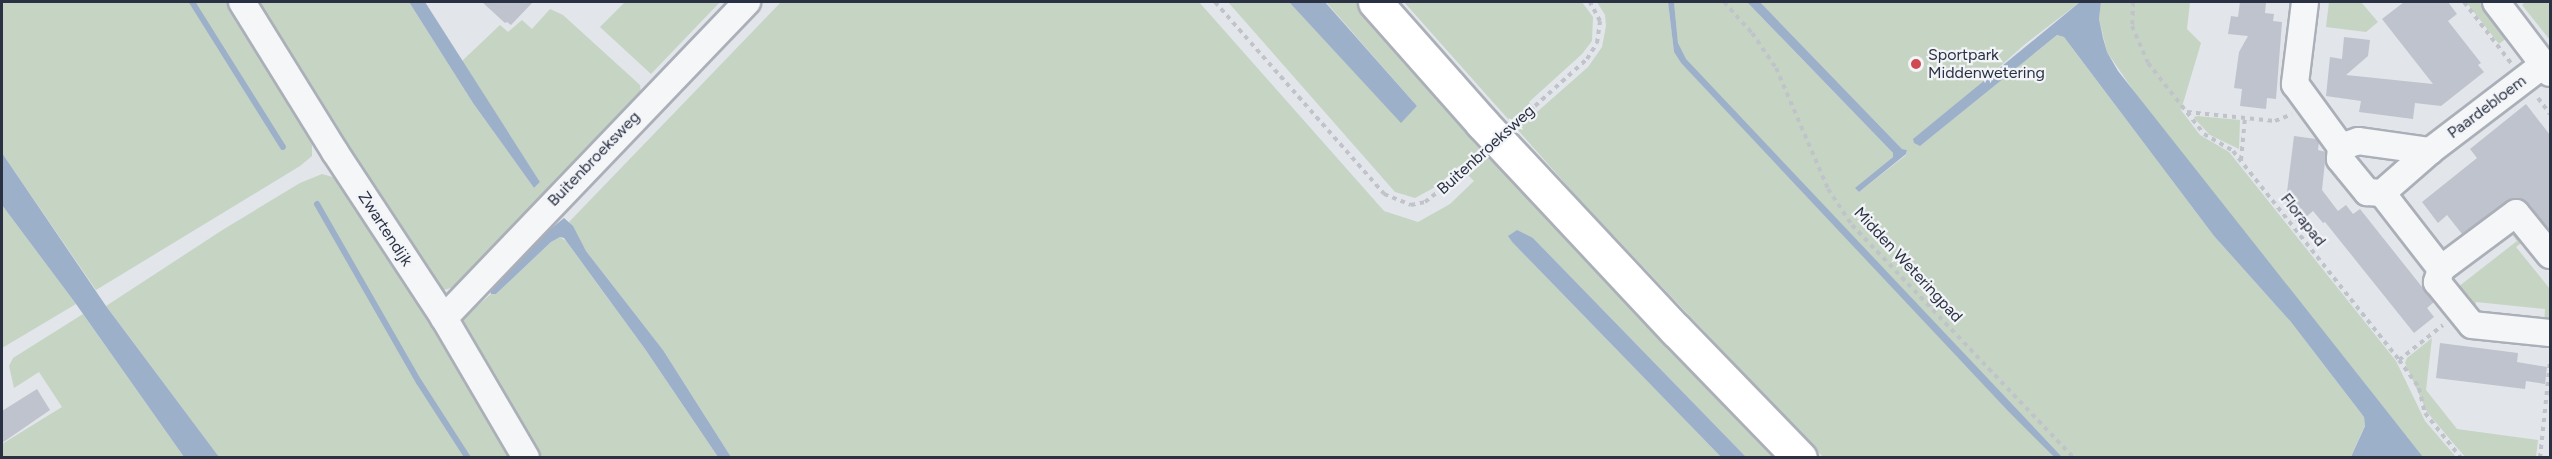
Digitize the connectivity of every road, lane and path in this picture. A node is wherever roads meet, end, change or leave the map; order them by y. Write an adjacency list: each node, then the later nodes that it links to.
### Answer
1 (242, 2): 26 (street, Zwartendijk)
2 (747, 2): 26 (street, Buitenbroeksweg)
3 (1215, 2): 6 (path, Buitenbroeksweg, bridge)
4 (1375, 2): 31 (highway)
5 (1392, 2): 32 (highway)
6 (1590, 2)
7 (1724, 2): 33 (path, Midden Weteringpad)
8 (2133, 2): 16 (path, Florapad)
9 (2305, 2): 15 (street)
10 (2464, 2): 13 (path)
11 (2497, 2): 12 (street)
12 (2547, 68): 20 (street, Paardebloem)
13 (2518, 73)
14 (2537, 96): 17 (path)
15 (2310, 105): 18 (path); 19 (street)
16 (2187, 112): 18 (path); 21 (path, Florapad)
17 (2550, 114)
18 (2245, 118): 21 (path)
19 (2341, 147): 20 (street); 22 (street)
20 (2430, 151): 22 (street, Paardebloem)
21 (2241, 160): 28 (path, Florapad)
22 (2382, 193): 24 (street)
23 (2550, 255): 24 (street)
24 (2441, 269): 25 (street)
25 (2460, 311): 27 (street); 28 (path)
26 (444, 318): 30 (street, Zwartendijk)
27 (2550, 333)
28 (2399, 360): 34 (path, Florapad)
29 (2550, 362): 35 (path)
30 (526, 458)
31 (1800, 458)
32 (1818, 458)
33 (2074, 458)
34 (2461, 458)
35 (2540, 458)

